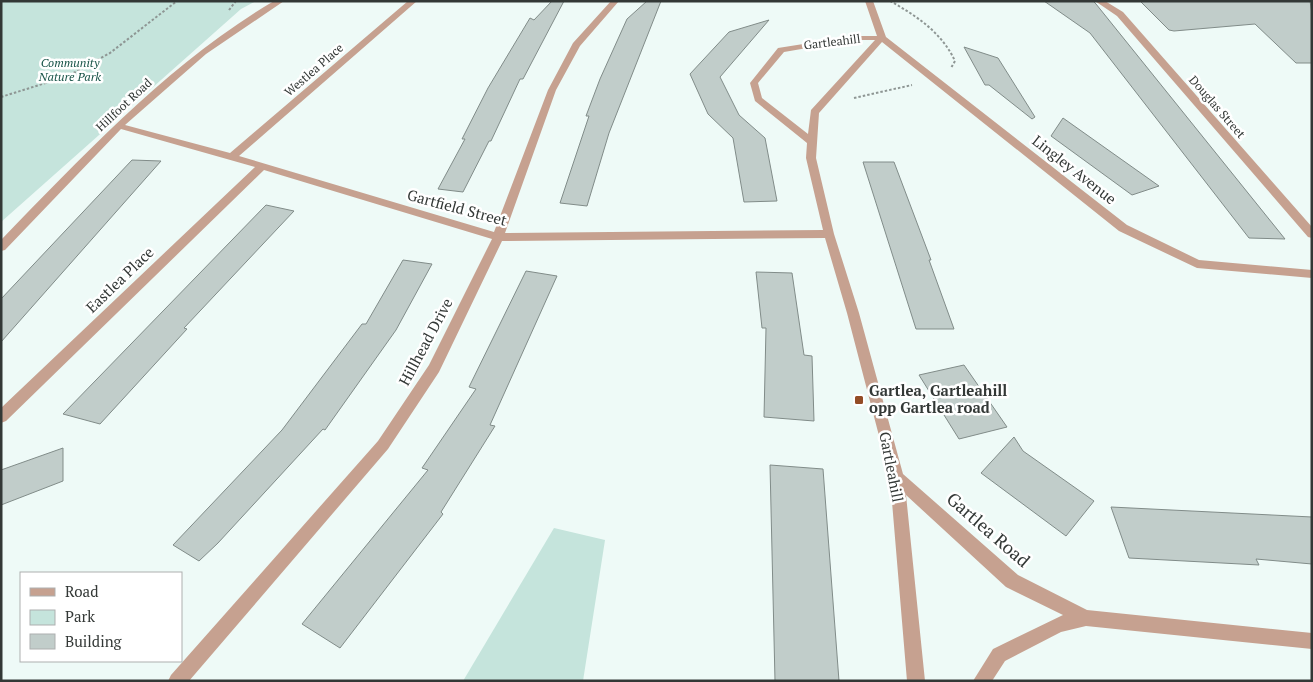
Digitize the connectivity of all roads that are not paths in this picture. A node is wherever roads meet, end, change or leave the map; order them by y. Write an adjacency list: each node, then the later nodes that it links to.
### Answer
1 (280, 1): 7 (street, Hillfoot Road)
2 (413, 1): 9 (street, Westlea Place)
3 (615, 1): 13 (street, Hillhead Drive)
4 (869, 1): 6 (street)
5 (1100, 1): 12 (street, Douglas Street)
6 (882, 38): 8 (street, Gartleahill); 8 (street, Gartleahill); 15 (street, Lingley Avenue)
7 (119, 126): 9 (street, Gartfield Street); 14 (street, Hillfoot Road)
8 (812, 142): 11 (street, Gartleahill)
9 (232, 157): 10 (street, Gartfield Street)
10 (261, 167): 13 (street, Gartfield Street); 16 (street, Eastlea Place)
11 (829, 234): 13 (street, Gartfield Street); 17 (street, Gartleahill)
12 (1312, 234)
13 (498, 237): 20 (street, Hillhead Drive)
14 (1, 247)
15 (1312, 274)
16 (1, 417)
17 (897, 478): 18 (street, Gartlea Road); 21 (street, Gartleahill)
18 (1086, 618): 19 (street, Gartlea Road); 22 (street, Gartlea Road)
19 (1312, 641)
20 (178, 681)
21 (916, 681)
22 (982, 681)

